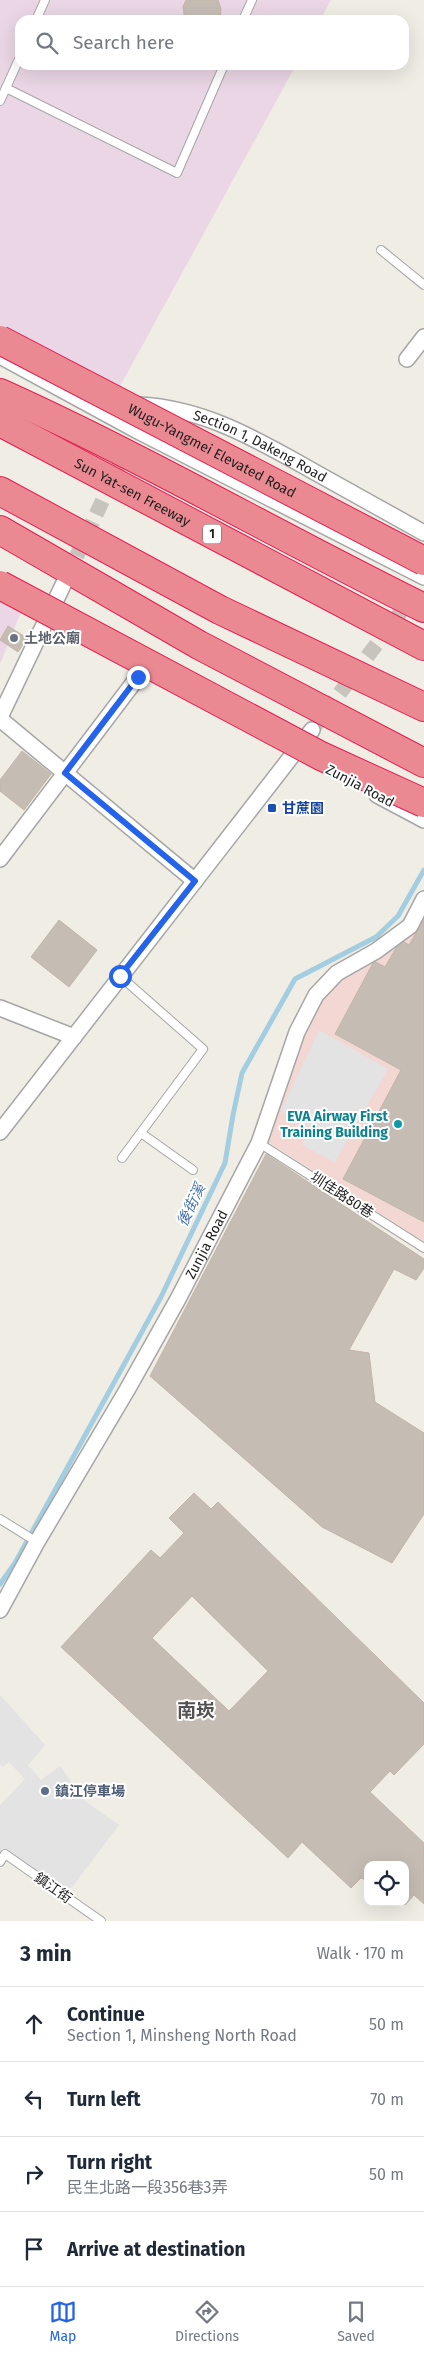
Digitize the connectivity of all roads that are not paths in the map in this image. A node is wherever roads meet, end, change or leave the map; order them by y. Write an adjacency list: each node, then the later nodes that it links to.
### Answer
1 (45, 0): 3 (lane)
2 (252, 0): 4 (lane)
3 (38, 15)
4 (245, 15)
5 (15, 68): 7 (lane)
6 (222, 70): 7 (lane)
7 (6, 88): 8 (lane)
8 (0, 101)
9 (381, 250): 10 (lane)
10 (424, 284)
11 (424, 337): 14 (street)
12 (0, 340): 24 (highway, Wugu-Yangmei Elevated Road, bridge)
13 (0, 356): 16 (street, Section 1, Dakeng Road)
14 (407, 359)
15 (0, 393): 29 (highway)
16 (82, 401): 17 (street, Section 1, Dakeng Road); 19 (street, Section 1, Dakeng Road)
17 (148, 405): 19 (street); 23 (street, Section 1, Dakeng Road)
18 (0, 422): 30 (highway, Sun Yat-sen Freeway / 1)
19 (136, 430): 20 (street); 25 (street, Section 1, Dakeng Road)
20 (130, 444)
21 (0, 491): 32 (highway)
22 (0, 530): 36 (highway)
23 (424, 533)
24 (424, 561)
25 (424, 577)
26 (424, 581): 29 (street)
27 (64, 583): 33 (street)
28 (0, 585): 38 (highway, bridge)
29 (418, 602)
30 (424, 646)
31 (138, 677): 37 (street)
32 (424, 706)
33 (0, 718): 37 (street)
34 (312, 730): 35 (street)
35 (296, 751): 39 (street, Zunjia Road); 41 (street)
36 (424, 763)
37 (65, 773): 40 (street); 41 (street)
38 (424, 803)
39 (424, 820)
40 (0, 858)
41 (195, 881): 43 (street)
42 (424, 899): 48 (street, Zunjia Road)
43 (120, 976): 45 (street); 47 (lane)
44 (0, 1008): 45 (street)
45 (74, 1037): 46 (street)
46 (0, 1132)
47 (141, 1133): 49 (lane); 50 (lane)
48 (259, 1143): 51 (lane, 圳佳路80巷); 53 (street, Zunjia Road)
49 (122, 1158)
50 (193, 1170)
51 (424, 1248)
52 (0, 1519): 53 (lane)
53 (34, 1540): 54 (street, Zunjia Road)
54 (0, 1610)
55 (0, 1862): 56 (lane, 鎮江街)
56 (101, 1921)

